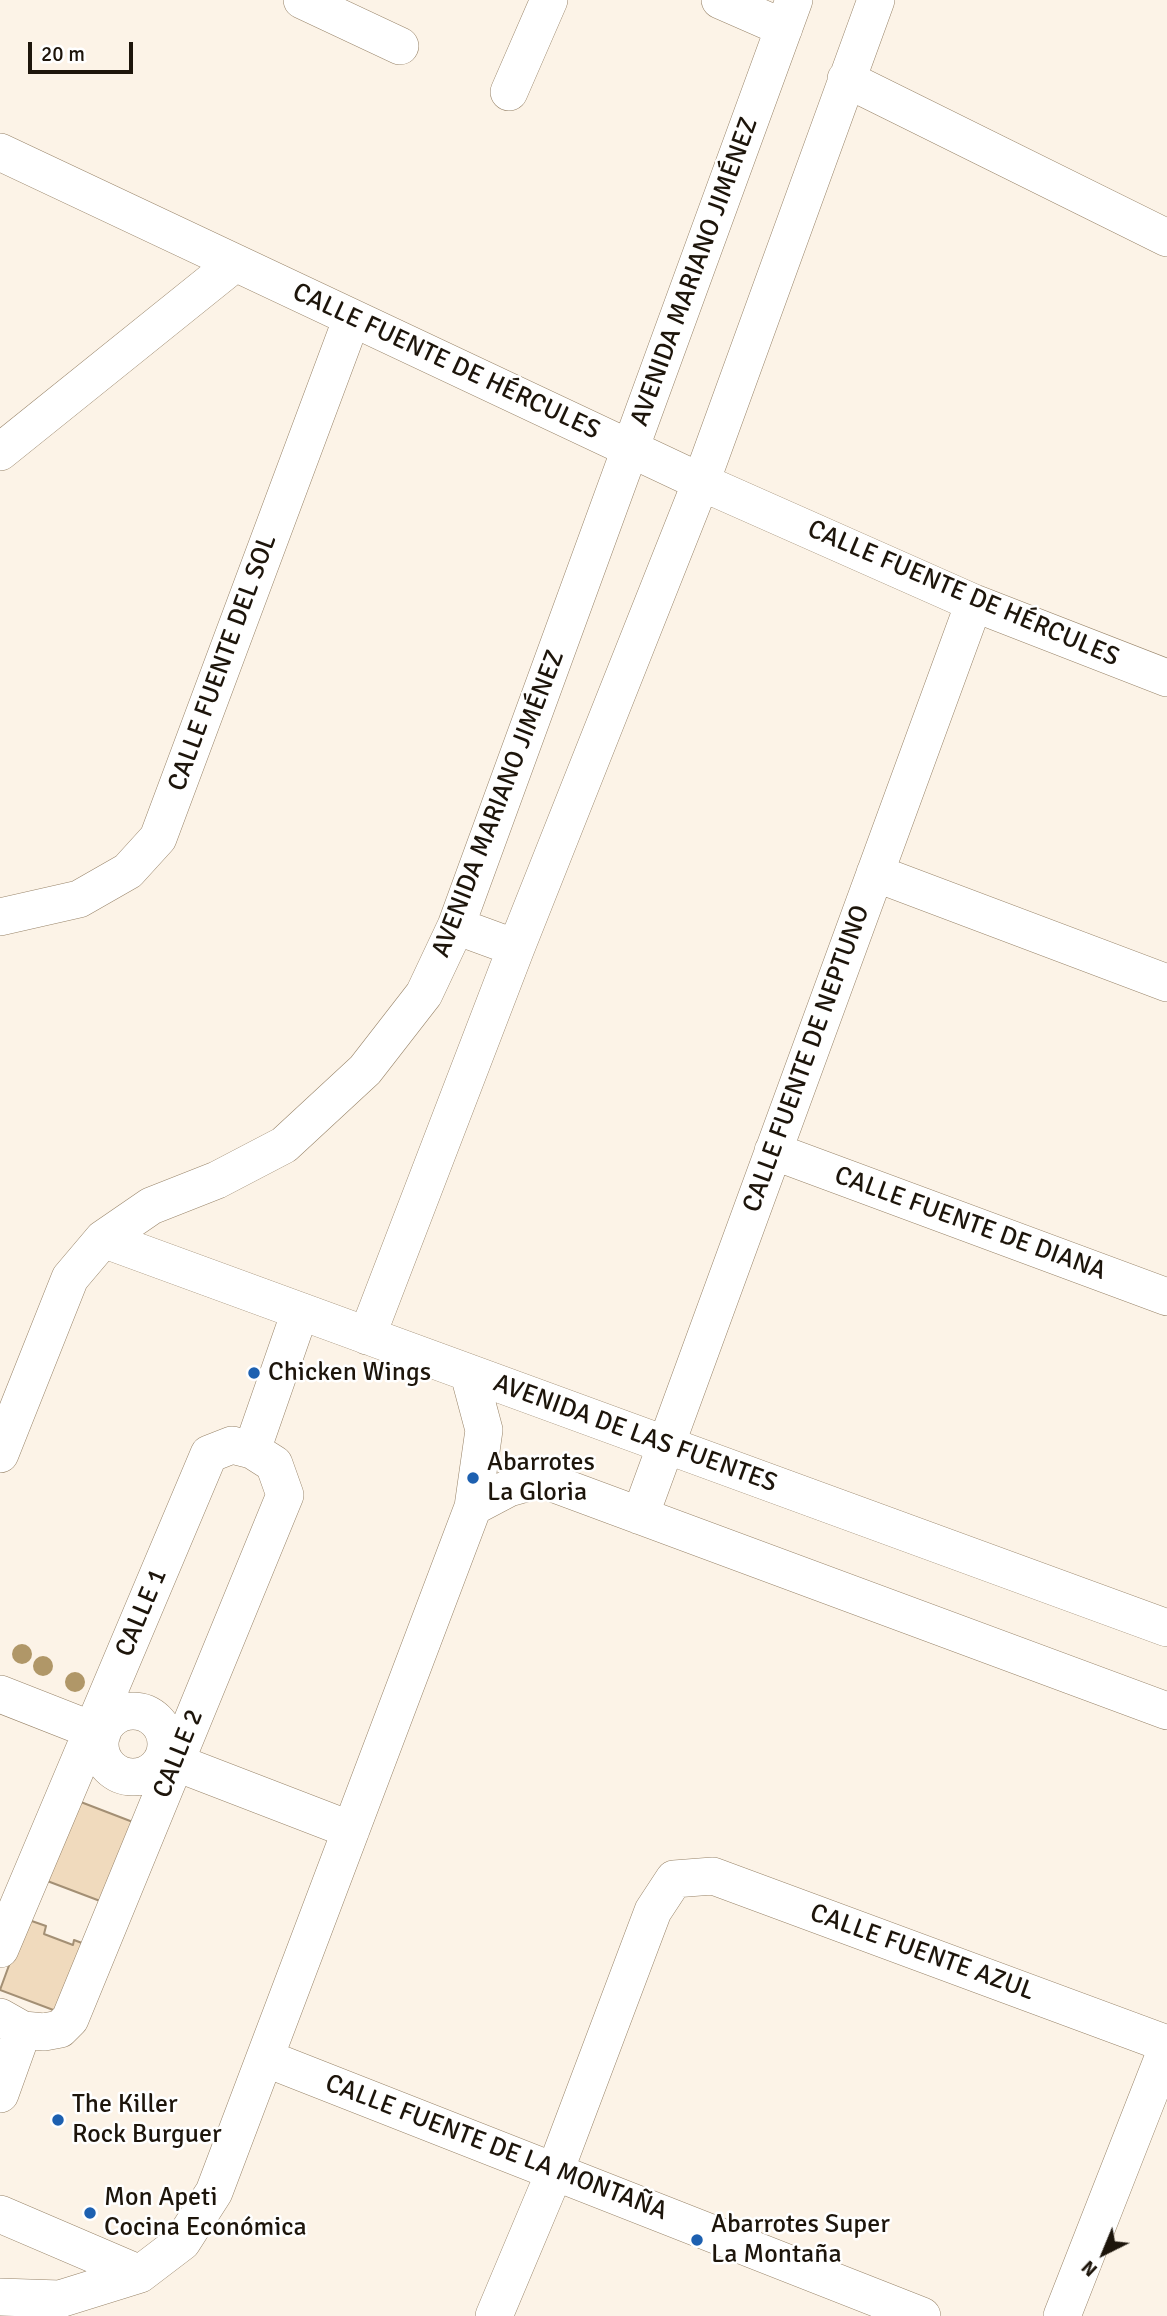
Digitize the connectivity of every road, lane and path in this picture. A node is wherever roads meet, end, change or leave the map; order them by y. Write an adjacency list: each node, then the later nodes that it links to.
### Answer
1 (302, 0): 5 (street)
2 (549, 0): 9 (street)
3 (720, 0): 6 (street)
4 (876, 0): 8 (street)
5 (368, 14): 7 (street)
6 (789, 14): 14 (street, AVENIDA MARIANO JIMÉNEZ)
7 (400, 46)
8 (846, 79): 11 (street); 16 (street)
9 (509, 92)
10 (0, 152): 12 (street, CALLE FUENTE DE HÉRCULES)
11 (1167, 238)
12 (235, 263): 13 (street, CALLE FUENTE DE HÉRCULES); 15 (street)
13 (352, 318): 14 (street, CALLE FUENTE DE HÉRCULES); 20 (street, CALLE FUENTE DEL SOL)
14 (631, 449): 16 (street, CALLE FUENTE DE HÉRCULES); 21 (street, AVENIDA MARIANO JIMÉNEZ)
15 (0, 452)
16 (701, 482): 17 (street, CALLE FUENTE DE HÉRCULES); 22 (street)
17 (974, 603): 18 (street, CALLE FUENTE DE HÉRCULES); 19 (street, CALLE FUENTE DE NEPTUNO)
18 (1167, 678)
19 (875, 873): 23 (street); 24 (street, CALLE FUENTE DE NEPTUNO)
20 (0, 917)
21 (456, 926): 22 (street); 25 (street, AVENIDA MARIANO JIMÉNEZ)
22 (516, 948): 28 (street)
23 (1167, 983)
24 (773, 1151): 26 (street, CALLE FUENTE DE DIANA); 30 (street, CALLE FUENTE DE NEPTUNO)
25 (103, 1239): 27 (street, AVENIDA DE LAS FUENTES); 32 (street, AVENIDA MARIANO JIMÉNEZ)
26 (1167, 1297)
27 (300, 1312): 28 (street, AVENIDA DE LAS FUENTES); 31 (street)
28 (367, 1336): 29 (street, AVENIDA DE LAS FUENTES)
29 (470, 1374): 30 (street, AVENIDA DE LAS FUENTES); 33 (street)
30 (665, 1445): 34 (street, CALLE FUENTE DE NEPTUNO); 35 (street, AVENIDA DE LAS FUENTES)
31 (253, 1450): 38 (street, CALLE 1); 39 (street, CALLE 2)
32 (0, 1454)
33 (473, 1507): 34 (street); 40 (street)
34 (640, 1516): 37 (street)
35 (1167, 1628)
36 (0, 1694): 38 (street)
37 (1167, 1712)
38 (97, 1732): 39 (street); 39 (street); 41 (street, CALLE 1)
39 (170, 1760): 40 (street); 42 (street, CALLE 2)
40 (351, 1830): 44 (street)
41 (0, 1949)
42 (11, 2024): 45 (street)
43 (1167, 2046): 46 (street, CALLE FUENTE AZUL); 52 (street)
44 (265, 2058): 46 (street, CALLE FUENTE DE LA MONTAÑA); 48 (street)
45 (0, 2094)
46 (555, 2171): 50 (street); 51 (street, CALLE FUENTE DE LA MONTAÑA)
47 (0, 2214): 48 (street)
48 (140, 2274): 49 (street)
49 (0, 2297)
50 (494, 2316)
51 (922, 2316)
52 (1062, 2316)

